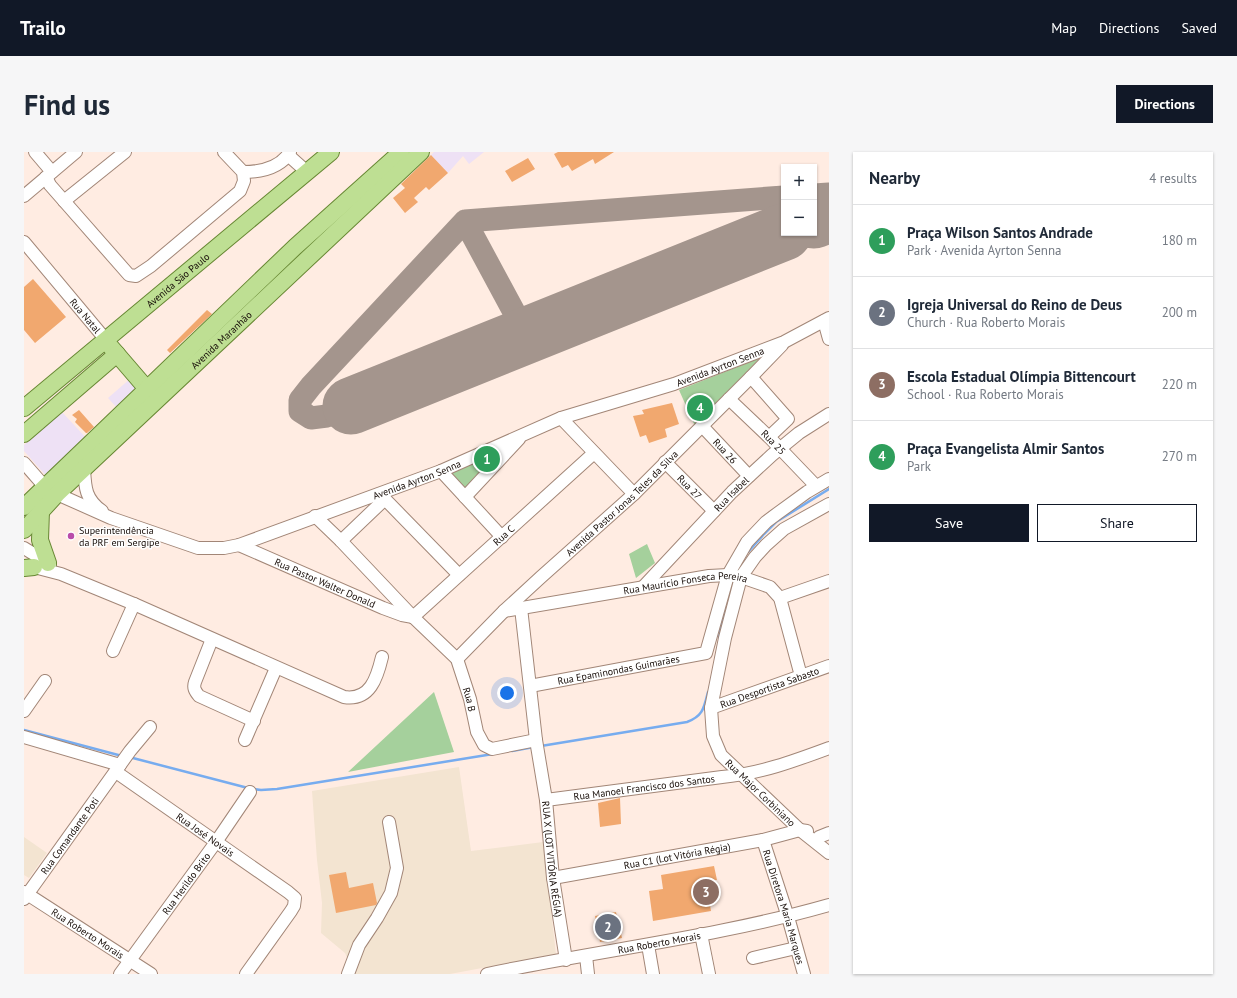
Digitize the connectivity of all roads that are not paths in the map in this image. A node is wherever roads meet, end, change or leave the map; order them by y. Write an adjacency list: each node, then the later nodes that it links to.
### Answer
1 (35, 152): 11 (street)
2 (76, 152): 11 (street)
3 (124, 152): 13 (street)
4 (224, 152): 9 (street)
5 (330, 152): 10 (main road, Avenida São Paulo)
6 (401, 152): 15 (main road, Avenida Maranhão)
7 (421, 152): 15 (main road, Avenida Maranhão)
8 (289, 153): 9 (street); 10 (street)
9 (243, 172): 13 (street)
10 (308, 172): 18 (main road, Avenida São Paulo)
11 (49, 174): 12 (street); 13 (street)
12 (24, 196)
13 (64, 202)
14 (24, 242): 18 (street, Rua Natal)
15 (283, 270): 22 (main road, Avenida Maranhão); 35 (main road, Avenida Maranhão)
16 (826, 320): 17 (street); 19 (street, Avenida Ayrton Senna)
17 (829, 339)
18 (106, 340): 20 (main road, Rua Natal); 24 (main road, Avenida São Paulo)
19 (784, 342): 21 (street, Avenida Pastor Jonas Teles da Silva); 26 (street, Avenida Ayrton Senna)
20 (117, 354): 22 (main road, Rua Natal); 28 (main road)
21 (751, 377): 23 (street, Avenida Pastor Jonas Teles da Silva); 30 (street)
22 (147, 389): 40 (main road, Avenida Maranhão)
23 (729, 399): 27 (street, Avenida Pastor Jonas Teles da Silva); 30 (street, Rua 25)
24 (24, 408)
25 (829, 414): 31 (street, Rua Isabel)
26 (561, 418): 29 (street, Avenida Ayrton Senna); 32 (street)
27 (702, 426): 33 (street, Avenida Pastor Jonas Teles da Silva); 37 (street, Rua 26)
28 (24, 434)
29 (523, 435): 36 (street, Avenida Ayrton Senna); 43 (street)
30 (769, 437): 31 (street, Rua 25)
31 (781, 449): 37 (street, Rua Isabel); 39 (street, Rua 25)
32 (594, 453): 41 (street); 51 (street, Rua C)
33 (666, 462): 41 (street, Avenida Pastor Jonas Teles da Silva); 47 (street, Rua 27)
34 (24, 463): 40 (street)
35 (84, 468): 40 (main road, Avenida Maranhão); 49 (street, Avenida Ayrton Senna)
36 (441, 471): 42 (street, Avenida Ayrton Senna); 43 (street)
37 (749, 476): 47 (street, Rua Isabel)
38 (829, 479): 39 (street)
39 (816, 486): 57 (street)
40 (51, 490): 45 (main road, Avenida Maranhão); 46 (main road, Avenida Maranhão); 49 (street, Avenida Ayrton Senna)
41 (634, 494): 64 (street, Avenida Pastor Jonas Teles da Silva)
42 (382, 496): 48 (street, Avenida Ayrton Senna); 52 (street); 56 (street)
43 (465, 497): 51 (street)
44 (829, 504): 58 (street, Rua Major Corbiniano)
45 (24, 507)
46 (41, 511): 50 (main road, Avenida Maranhão); 55 (main road)
47 (714, 511): 60 (street, Rua Isabel)
48 (315, 516): 52 (street, Rua B); 53 (street, Avenida Ayrton Senna)
49 (111, 518): 53 (street, Avenida Ayrton Senna)
50 (24, 530)
51 (502, 537): 56 (street, Rua C)
52 (341, 541): 65 (street, Rua B)
53 (239, 545): 65 (street, Rua Pastor Walter Donald)
54 (24, 548): 55 (street)
55 (32, 565): 62 (street)
56 (459, 575): 65 (street, Rua C)
57 (728, 575): 58 (street, Rua Maurício Fonseca Pereira); 60 (street, Rua Maurício Fonseca Pereira); 74 (street, Rua Epaminondas Guimarães)
58 (742, 577): 61 (street, Rua Maurício Fonseca Pereira); 75 (street, Rua Major Corbiniano)
59 (829, 581): 61 (street)
60 (644, 586): 63 (street, Rua Maurício Fonseca Pereira)
61 (780, 598): 72 (street)
62 (134, 604): 66 (street); 67 (street)
63 (521, 608): 64 (street, Rua Maurício Fonseca Pereira); 74 (street, RUA X (LOT VITÓRIA RÉGIA))
64 (504, 611): 69 (street, Avenida Pastor Jonas Teles da Silva)
65 (413, 617): 69 (street, Rua B)
66 (212, 639): 71 (street); 77 (street)
67 (113, 651)
68 (382, 657): 71 (street)
69 (457, 659): 81 (street, Rua B)
70 (829, 666): 72 (street, Rua Desportista Sabasto)
71 (276, 668): 77 (street)
72 (802, 676): 75 (street, Rua Desportista Sabasto)
73 (44, 681): 76 (street)
74 (530, 686): 81 (street, RUA X (LOT VITÓRIA RÉGIA))
75 (711, 708): 84 (street, Rua Major Corbiniano)
76 (24, 711)
77 (254, 721): 80 (street)
78 (150, 726): 83 (street, Rua Comandante Poti)
79 (24, 737): 83 (street, Rua José Novais)
80 (245, 740)
81 (536, 740): 86 (street, RUA X (LOT VITÓRIA RÉGIA))
82 (829, 748): 84 (street, Rua Manoel Francisco dos Santos)
83 (118, 769): 91 (street, Rua José Novais); 95 (street, Rua Comandante Poti)
84 (743, 775): 86 (street, Rua Manoel Francisco dos Santos); 88 (street, Rua Major Corbiniano)
85 (250, 792): 91 (street, Rua Herildo Brito)
86 (546, 800): 94 (street, RUA X (LOT VITÓRIA RÉGIA))
87 (389, 822): 108 (street)
88 (800, 830): 89 (street, Rua Major Corbiniano); 90 (street, Rua C1 (Lot Vitória Régia)); 93 (street, Rua Major Corbiniano)
89 (824, 835): 92 (street, Rua Major Corbiniano)
90 (764, 840): 94 (street, Rua C1 (Lot Vitória Régia)); 97 (street, Rua Diretora Maria Marques)
91 (216, 842): 103 (street, Rua Herildo Brito); 107 (street, Rua José Novais)
92 (829, 844)
93 (829, 853)
94 (553, 878): 104 (street, RUA X (LOT VITÓRIA RÉGIA))
95 (25, 895): 103 (street, Rua Roberto Morais)
96 (829, 904): 97 (street, Rua Roberto Morais)
97 (788, 916): 98 (street, Rua Roberto Morais); 100 (street, Rua Diretora Maria Marques)
98 (701, 934): 99 (street, Rua Roberto Morais); 112 (street)
99 (648, 945): 101 (street, Rua Roberto Morais); 111 (street)
100 (796, 948): 102 (street); 113 (street, Rua Diretora Maria Marques)
101 (586, 956): 104 (street, Rua Roberto Morais); 110 (street)
102 (753, 958)
103 (130, 960): 105 (street, Rua Herildo Brito); 106 (street, Rua Roberto Morais)
104 (566, 960): 109 (street, Rua Roberto Morais)
105 (120, 974)
106 (151, 974)
107 (246, 974)
108 (348, 974)
109 (490, 974)
110 (588, 974)
111 (653, 974)
112 (709, 974)
113 (804, 974)

